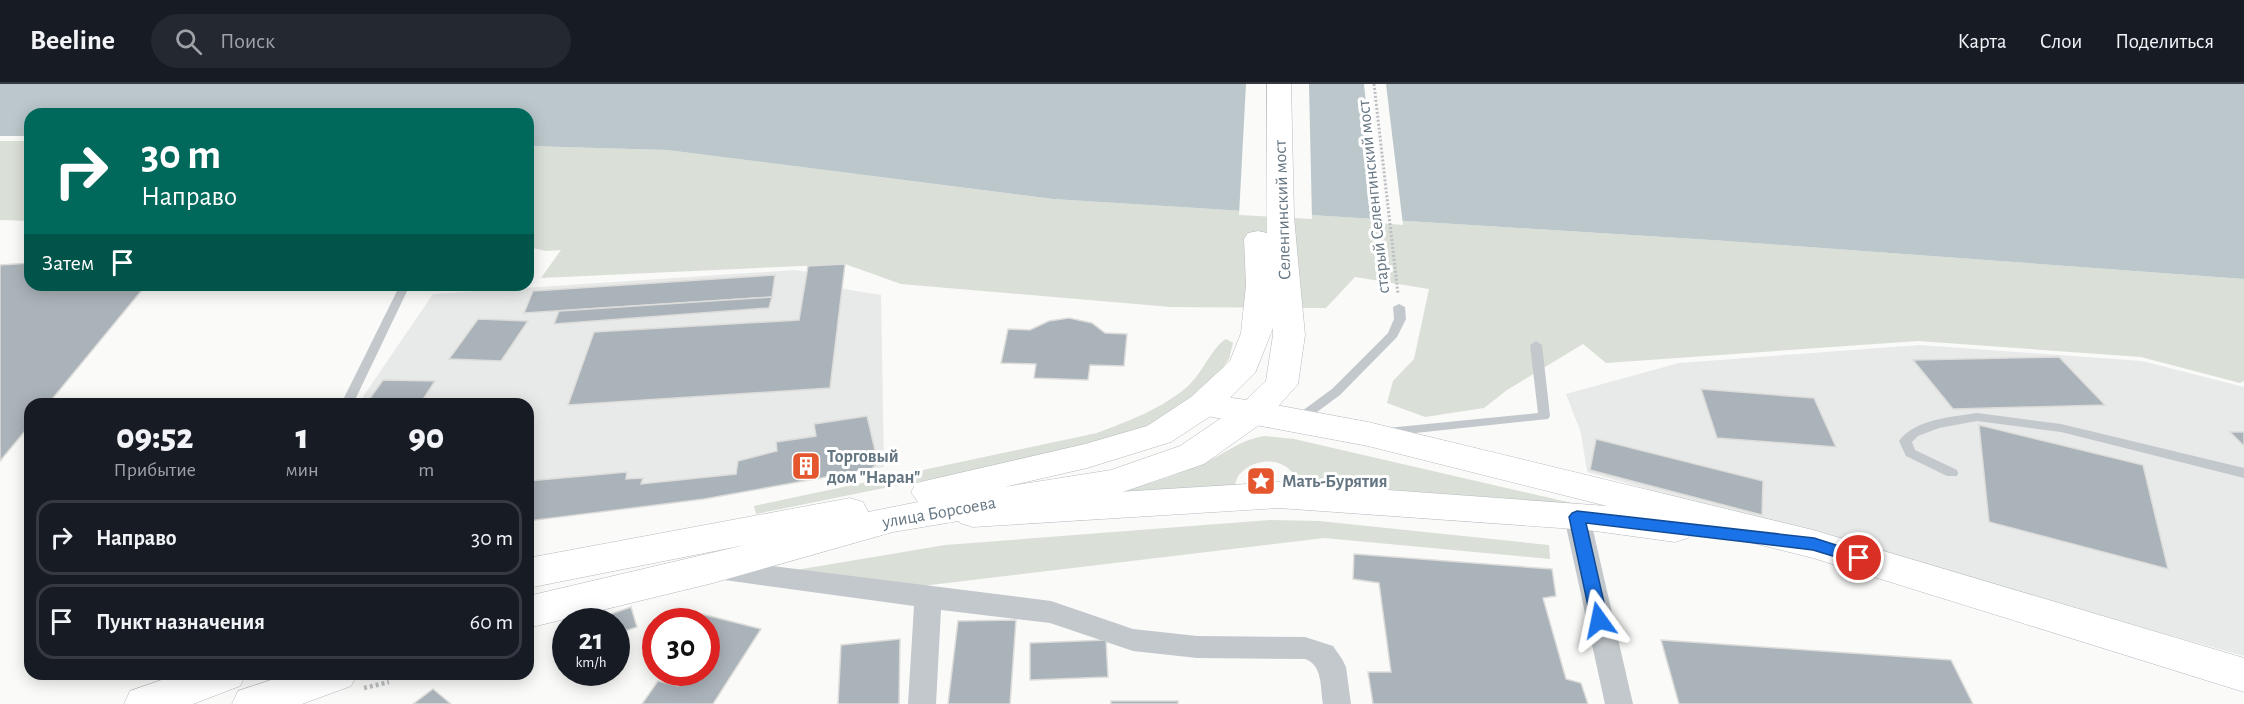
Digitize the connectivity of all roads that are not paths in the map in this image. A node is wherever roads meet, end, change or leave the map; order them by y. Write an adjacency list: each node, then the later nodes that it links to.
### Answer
1 (1262, 84): 5 (main road, Селенгинский мост)
2 (1279, 84): 7 (main road, Селенгинский мост)
3 (402, 291): 8 (lane)
4 (1399, 307): 11 (lane)
5 (1257, 333): 9 (main road, улица Борсоева)
6 (1536, 345): 12 (lane)
7 (1282, 384): 10 (main road, улица Борсоева); 11 (main road)
8 (350, 398)
9 (1203, 405): 10 (main road); 19 (main road, улица Борсоева)
10 (1254, 412): 11 (main road); 16 (main road, улица Борсоева)
11 (1298, 420): 12 (main road)
12 (1368, 434): 17 (main road)
13 (1952, 473): 14 (lane)
14 (2244, 473)
15 (1577, 517): 16 (main road); 17 (main road); 29 (street)
16 (893, 519): 18 (main road, улица Борсоева)
17 (1814, 544): 22 (main road)
18 (713, 568): 20 (street); 21 (main road, улица Борсоева)
19 (534, 572)
20 (928, 598): 27 (street); 28 (street)
21 (534, 611)
22 (2244, 675)
23 (208, 680): 25 (main road)
24 (319, 680): 26 (main road)
25 (145, 704)
26 (253, 704)
27 (922, 704)
28 (1337, 704)
29 (1619, 704)

